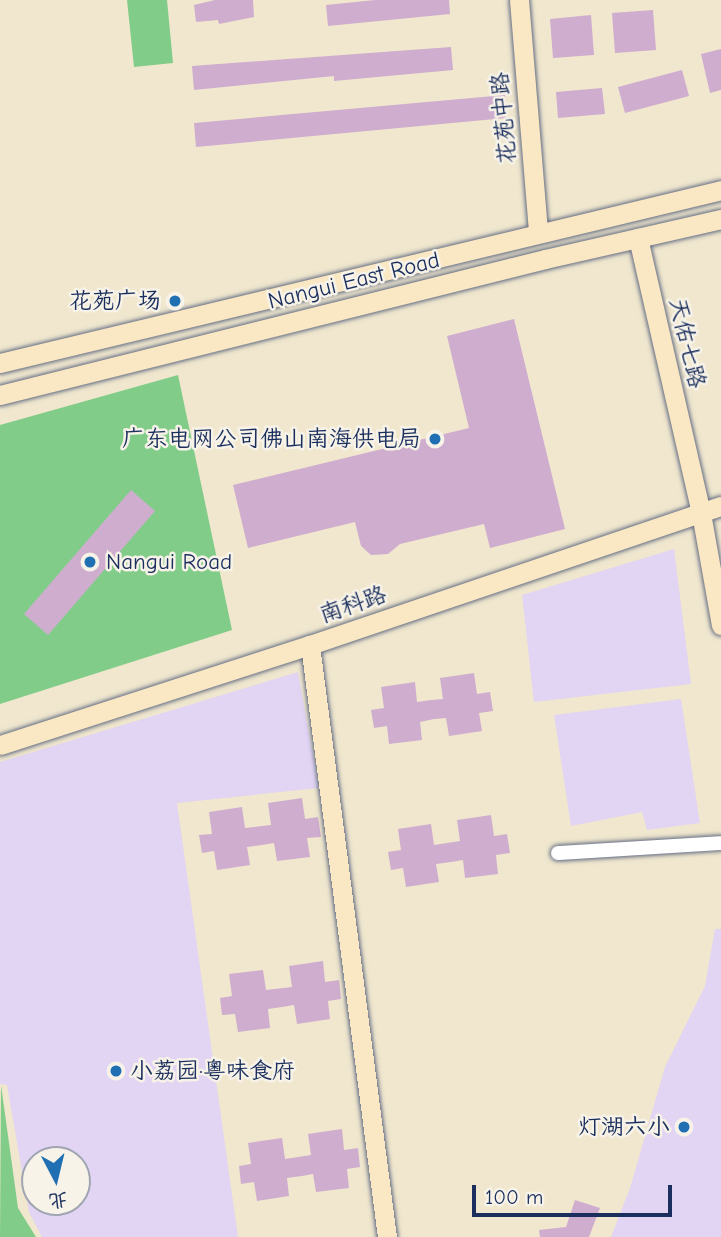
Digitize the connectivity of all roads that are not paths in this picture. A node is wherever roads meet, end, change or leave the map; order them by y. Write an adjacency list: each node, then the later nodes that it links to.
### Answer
1 (519, 0): 4 (street, 花苑中路)
2 (721, 190): 4 (street, Nangui East Road)
3 (721, 219): 5 (street, Nangui East Road)
4 (538, 231): 6 (street, Nangui East Road)
5 (638, 238): 7 (street, Nangui East Road); 9 (street, 天佑七路)
6 (0, 363)
7 (0, 395)
8 (721, 506): 9 (street, 南科路)
9 (701, 513): 10 (street, 天佑七路); 11 (street, 南科路)
10 (721, 625)
11 (310, 645): 12 (street, 南科路); 15 (street)
12 (0, 745)
13 (721, 843): 14 (street)
14 (558, 853)
15 (387, 1237)

